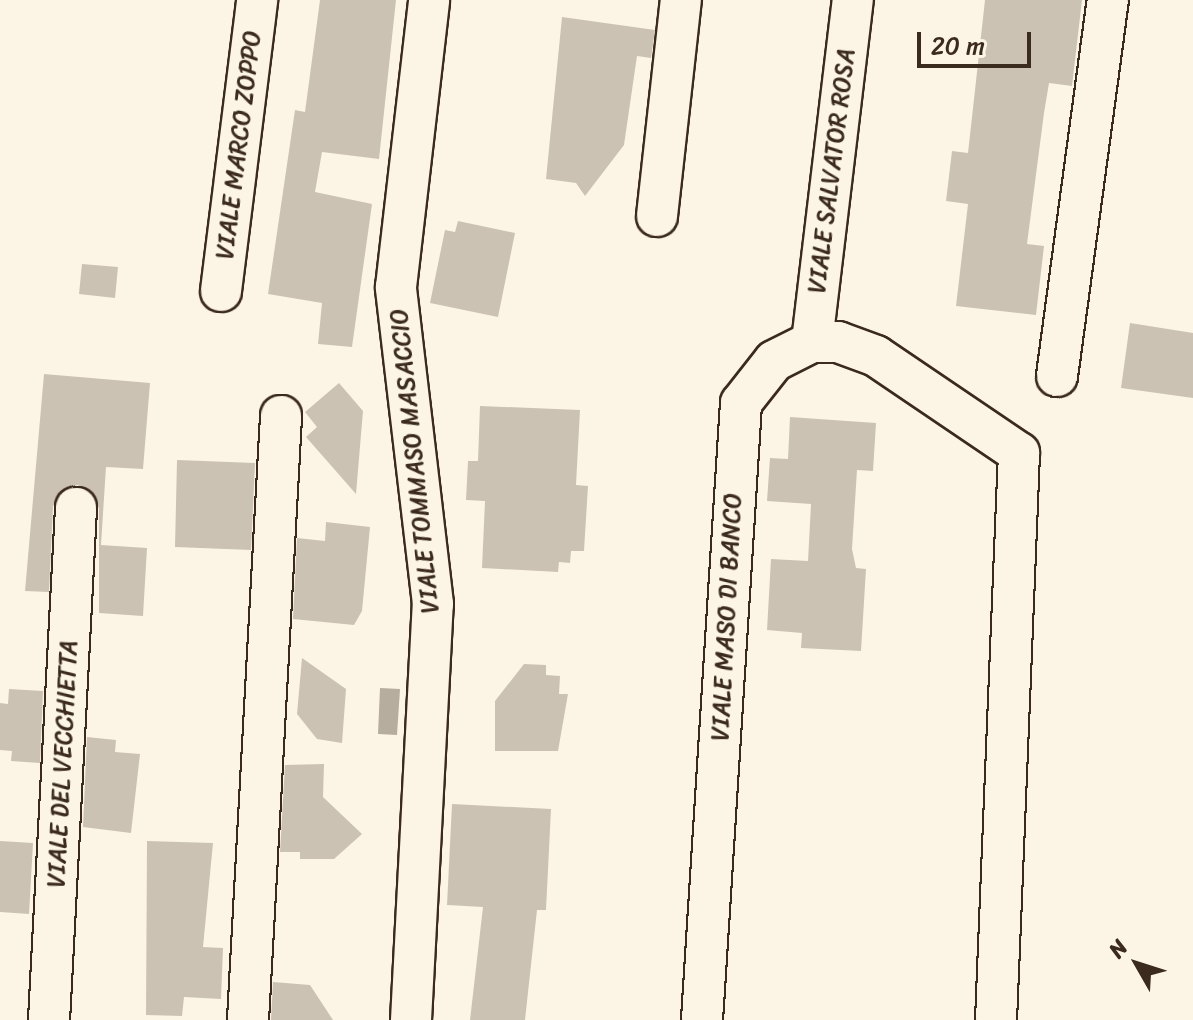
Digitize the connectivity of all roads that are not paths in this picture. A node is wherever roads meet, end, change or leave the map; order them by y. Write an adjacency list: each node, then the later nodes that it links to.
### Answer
1 (257, 0): 7 (street, VIALE MARCO ZOPPO)
2 (429, 0): 14 (street, VIALE TOMMASO MASACCIO)
3 (681, 0): 6 (street)
4 (853, 0): 8 (street, VIALE SALVATOR ROSA)
5 (1108, 0): 9 (street)
6 (657, 216)
7 (221, 291)
8 (812, 342): 15 (street, VIALE MASO DI BANCO); 16 (street)
9 (1057, 376)
10 (281, 416): 13 (street)
11 (76, 508): 12 (street, VIALE DEL VECCHIETTA)
12 (49, 1020)
13 (248, 1020)
14 (411, 1020)
15 (702, 1020)
16 (996, 1020)

